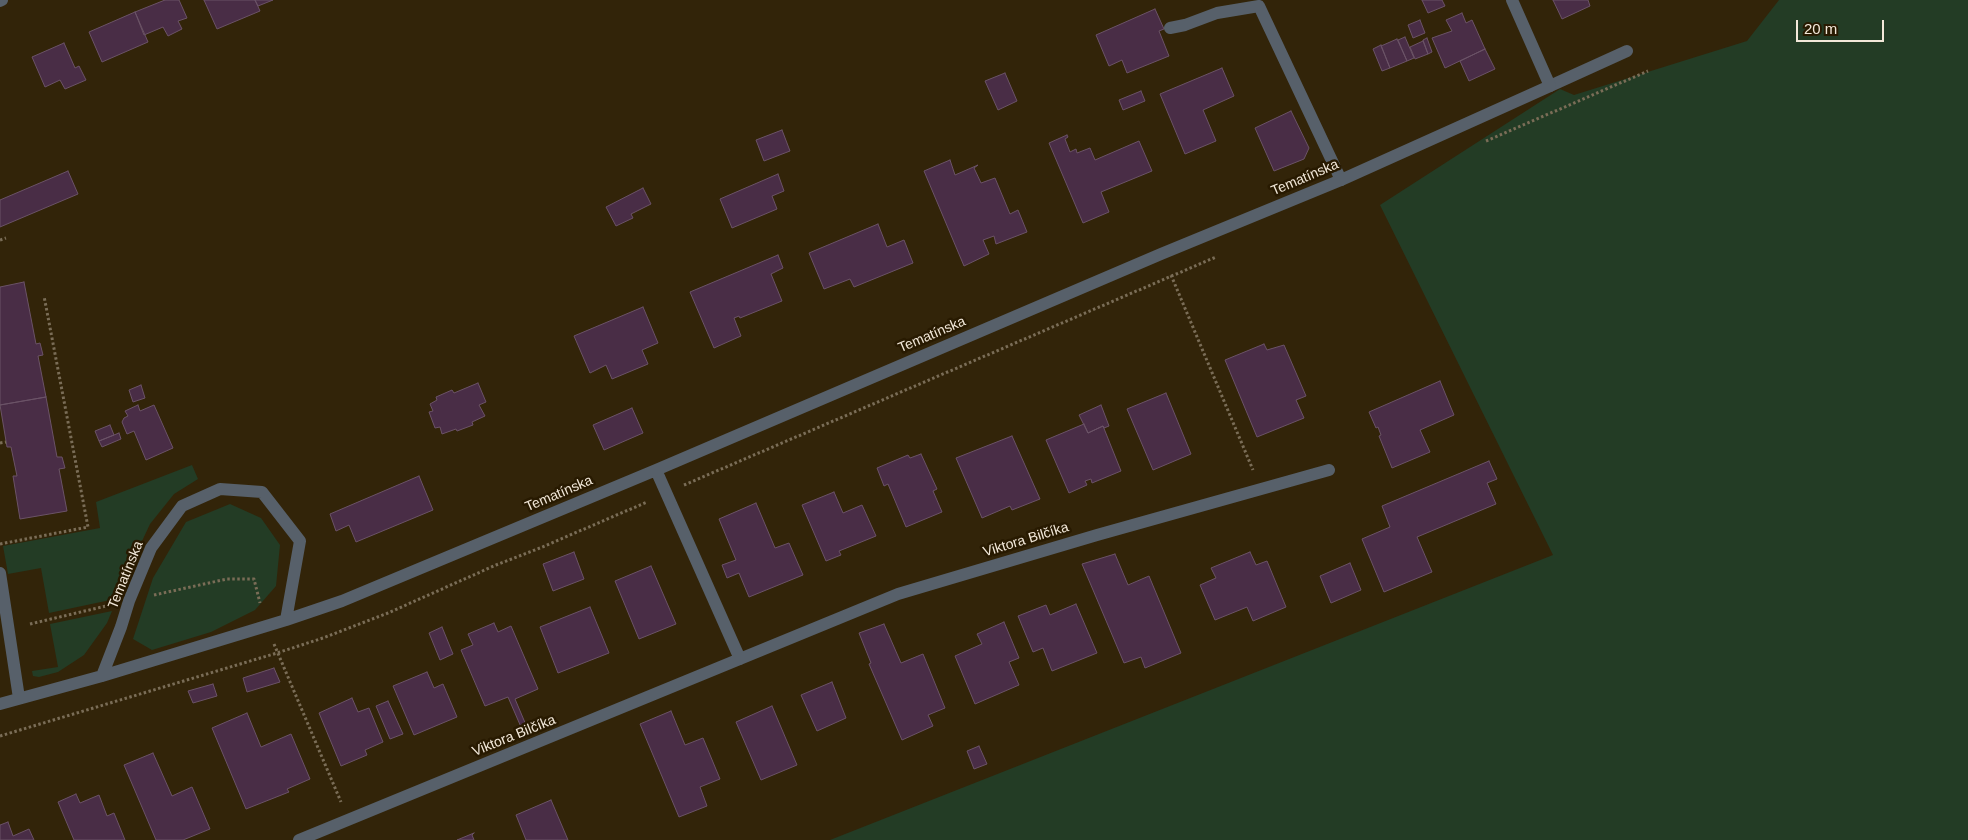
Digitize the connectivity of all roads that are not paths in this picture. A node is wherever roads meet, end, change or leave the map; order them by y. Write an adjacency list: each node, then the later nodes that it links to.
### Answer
1 (1512, 0): 4 (street)
2 (1170, 28): 5 (street)
3 (1627, 51): 4 (street, Tematínska)
4 (1550, 86): 5 (street, Tematínska)
5 (1341, 180): 6 (street, Tematínska)
6 (656, 470): 9 (street, Tematínska); 10 (street)
7 (1328, 470): 10 (street, Viktora Bilčíka)
8 (0, 573): 12 (street)
9 (286, 620): 11 (street, Tematínska); 11 (street, Tematínska)
10 (740, 659): 14 (street, Viktora Bilčíka)
11 (102, 676): 12 (street, Tematínska)
12 (19, 698): 13 (street, Tematínska)
13 (0, 704)
14 (299, 840)

